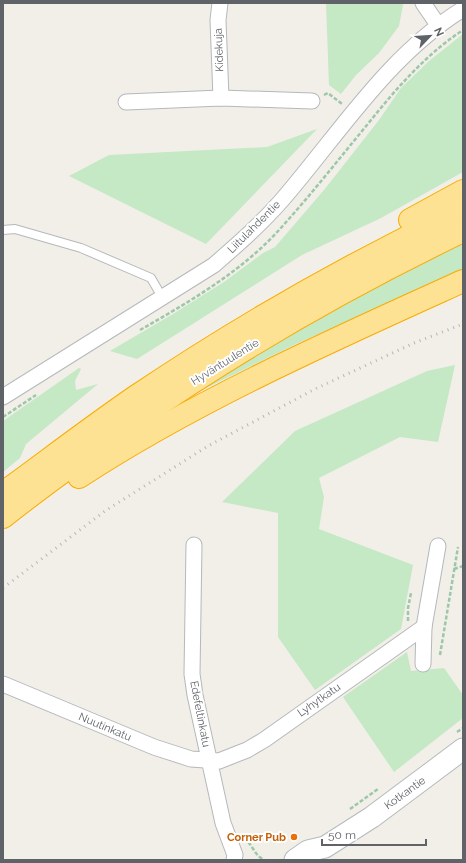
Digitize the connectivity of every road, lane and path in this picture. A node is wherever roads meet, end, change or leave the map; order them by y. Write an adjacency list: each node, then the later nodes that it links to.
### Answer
1 (220, 3): 6 (street, Kidekuja)
2 (423, 3): 4 (street)
3 (463, 9): 4 (street, Liitulahdentie)
4 (438, 25): 15 (street, Liitulahdentie)
5 (328, 93): 9 (path)
6 (221, 98): 7 (street); 8 (street)
7 (312, 101)
8 (126, 102)
9 (346, 108)
10 (463, 191): 16 (highway)
11 (463, 210): 16 (highway, Hyväntuulentie)
12 (3, 230): 15 (lane)
13 (463, 231): 19 (highway, Hyväntuulentie)
14 (463, 281): 20 (highway)
15 (162, 297): 17 (street, Liitulahdentie)
16 (264, 316): 18 (highway, Hyväntuulentie)
17 (3, 397)
18 (3, 493)
19 (3, 517)
20 (3, 527)
21 (194, 545): 32 (street, Edefeltinkatu)
22 (458, 547): 25 (path)
23 (437, 552): 26 (street)
24 (463, 566): 25 (path)
25 (454, 569): 27 (path)
26 (424, 627): 28 (street); 32 (street, Lyhytkatu)
27 (440, 655)
28 (423, 664)
29 (3, 684): 32 (street, Nuutinkatu)
30 (463, 728): 31 (path)
31 (458, 742): 35 (street, Kotkantie)
32 (209, 760): 36 (street, Edefeltinkatu)
33 (383, 786): 34 (path)
34 (349, 810)
35 (322, 854): 37 (street, Kotkantie)
36 (238, 858)
37 (295, 860)

